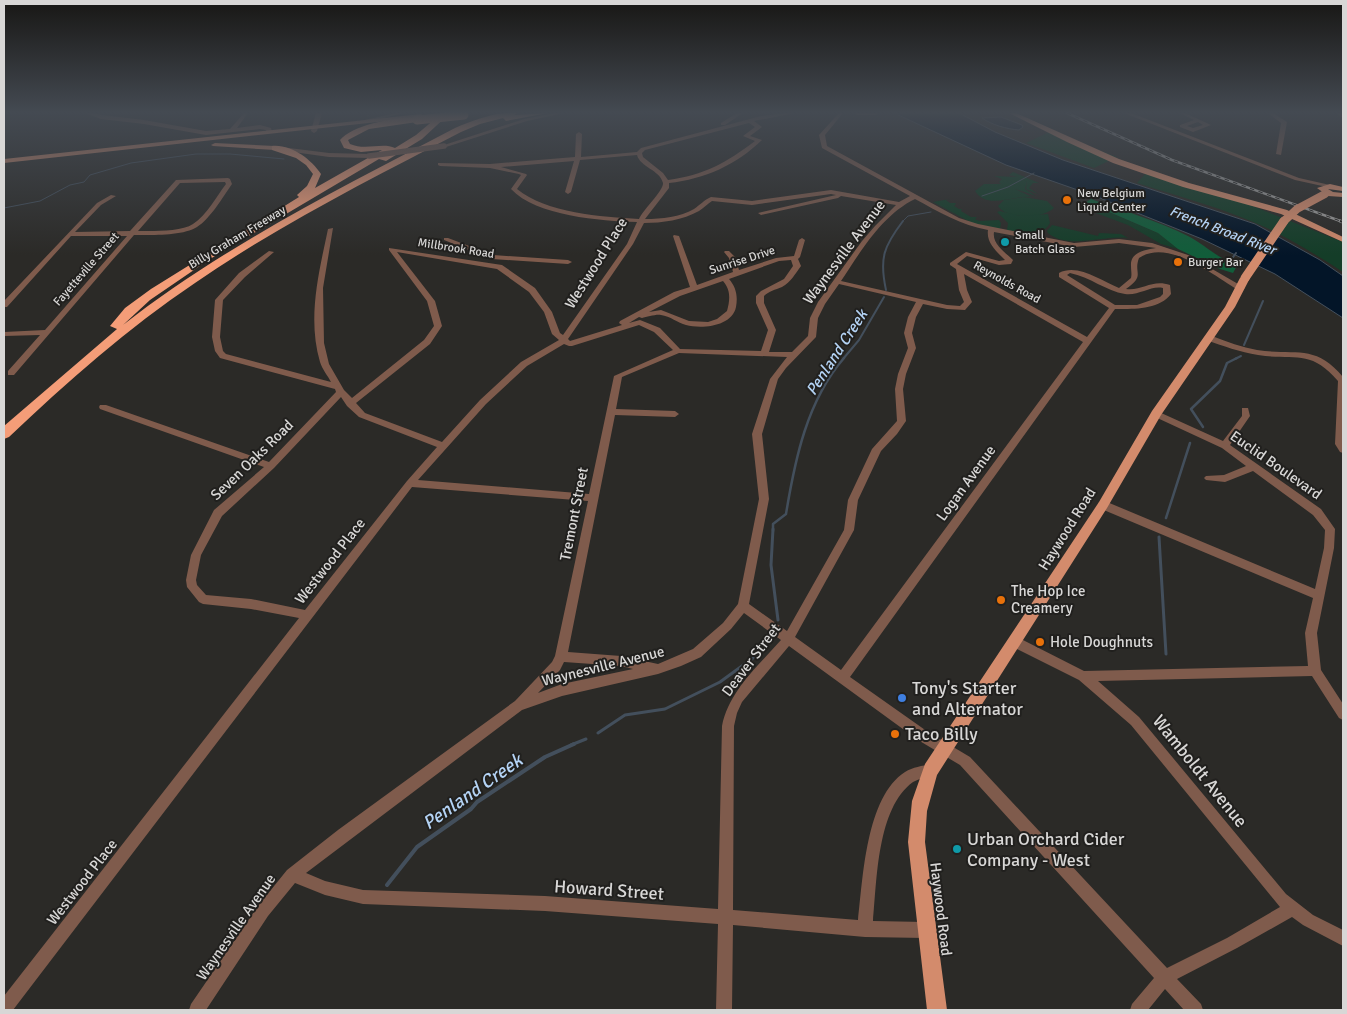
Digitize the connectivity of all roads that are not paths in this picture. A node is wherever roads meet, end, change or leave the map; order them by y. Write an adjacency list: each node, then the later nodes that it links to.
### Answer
1 (55, 160): 15 (main road)
2 (307, 160): 28 (highway)
3 (368, 160): 28 (highway)
4 (380, 160): 56 (highway, Billy Graham Freeway)
5 (389, 160): 25 (highway)
6 (406, 160): 25 (highway, Billy Graham Freeway)
7 (546, 160): 16 (street)
8 (577, 160): 20 (street)
9 (643, 160): 17 (street)
10 (730, 160): 17 (street)
11 (849, 160): 24 (street)
12 (1114, 160): 37 (main road)
13 (1251, 160): 19 (street)
14 (440, 164): 16 (street)
15 (4, 166)
16 (490, 166): 29 (street)
17 (666, 182): 29 (street, Westwood Place)
18 (1343, 184): 19 (main road, Haywood Road)
19 (1326, 189): 22 (main road); 49 (main road, Haywood Road, bridge)
20 (568, 192)
21 (842, 193): 26 (street); 27 (street); 29 (street)
22 (1343, 194)
23 (113, 196): 33 (street)
24 (916, 196): 26 (street, Waynesville Avenue); 31 (street)
25 (322, 202): 75 (highway, Billy Graham Freeway)
26 (898, 204): 48 (street, Waynesville Avenue)
27 (761, 213)
28 (275, 215): 56 (highway)
29 (641, 220): 61 (street, Westwood Place)
30 (331, 229): 67 (street)
31 (991, 230): 38 (street); 45 (street)
32 (133, 232): 32 (street, Fayetteville Street); 33 (street); 58 (street, Fayetteville Street)
33 (72, 234): 53 (street)
34 (676, 236): 50 (street)
35 (446, 239): 41 (street)
36 (802, 240): 42 (street)
37 (1343, 240)
38 (1169, 250): 49 (street); 51 (street)
39 (271, 252): 67 (street)
40 (727, 252): 46 (street)
41 (501, 258): 43 (street); 44 (street)
42 (794, 258): 46 (street, Sunrise Drive); 64 (street, Sunrise Drive)
43 (568, 262)
44 (500, 267): 61 (street, Millbrook Road); 68 (street, Millbrook Road)
45 (958, 268): 52 (street, Reynolds Road); 62 (street, Reynolds Road)
46 (737, 274): 47 (street, Sunrise Drive)
47 (724, 278): 50 (street, Sunrise Drive); 55 (street)
48 (838, 282): 52 (street, Reynolds Road); 65 (street, Waynesville Avenue)
49 (1243, 283): 60 (main road, Haywood Road)
50 (694, 288): 57 (street, Sunrise Drive)
51 (1122, 289): 54 (street); 54 (street)
52 (920, 302): 88 (street, Deaver Street)
53 (4, 305)
54 (1113, 306): 62 (street, Logan Avenue)
55 (637, 322): 57 (street); 63 (street)
56 (116, 326): 74 (highway, Billy Graham Freeway)
57 (621, 327): 61 (street)
58 (46, 332): 59 (street); 66 (street, Fayetteville Street)
59 (4, 334)
60 (1209, 338): 73 (main road, Haywood Road); 78 (street)
61 (563, 341): 76 (street, Westwood Place)
62 (1088, 341): 94 (street, Logan Avenue)
63 (678, 351): 64 (street); 71 (street, Tremont Street)
64 (764, 353): 65 (street)
65 (795, 355): 86 (street, Waynesville Avenue)
66 (12, 373)
67 (340, 390): 68 (street); 79 (street, Seven Oaks Road)
68 (350, 404): 76 (street)
69 (103, 407): 79 (street)
70 (1245, 410): 77 (street)
71 (610, 412): 72 (street); 83 (street, Tremont Street)
72 (675, 414)
73 (1156, 414): 77 (street, Euclid Boulevard); 84 (main road, Haywood Road)
74 (4, 422)
75 (4, 434)
76 (442, 445): 82 (street, Westwood Place)
77 (1225, 446): 80 (street, Euclid Boulevard)
78 (1343, 450)
79 (271, 466): 87 (street, Seven Oaks Road)
80 (1254, 466): 81 (street); 85 (street, Euclid Boulevard)
81 (1209, 478)
82 (410, 483): 83 (street); 87 (street, Westwood Place)
83 (593, 498): 90 (street, Tremont Street)
84 (1103, 505): 85 (street); 89 (main road, Haywood Road)
85 (1318, 595): 92 (street, Euclid Boulevard)
86 (743, 606): 88 (street); 91 (street, Waynesville Avenue)
87 (306, 615): 106 (street, Westwood Place)
88 (789, 638): 94 (street); 101 (street, Deaver Street)
89 (1015, 642): 93 (street, Wamboldt Avenue); 97 (main road, Haywood Road)
90 (561, 657): 91 (street); 95 (street, Tremont Street)
91 (658, 669): 95 (street, Waynesville Avenue)
92 (1315, 671): 93 (street); 96 (street, Euclid Boulevard)
93 (1083, 676): 100 (street, Wamboldt Avenue)
94 (843, 677): 97 (street)
95 (518, 706): 99 (street, Waynesville Avenue)
96 (1343, 714)
97 (946, 748): 98 (main road, Haywood Road); 105 (street)
98 (931, 770): 102 (street); 103 (main road, Haywood Road)
99 (292, 875): 101 (street, Howard Street); 107 (street, Waynesville Avenue)
100 (1291, 909): 104 (street, Wamboldt Avenue); 105 (street)
101 (725, 918): 102 (street, Howard Street); 108 (street, Deaver Street)
102 (865, 929): 103 (street, Howard Street)
103 (925, 930): 109 (main road, Haywood Road)
104 (1343, 938)
105 (1165, 977): 110 (street); 111 (street)
106 (4, 1009)
107 (196, 1010)
108 (724, 1010)
109 (937, 1010)
110 (1138, 1010)
111 (1195, 1010)

